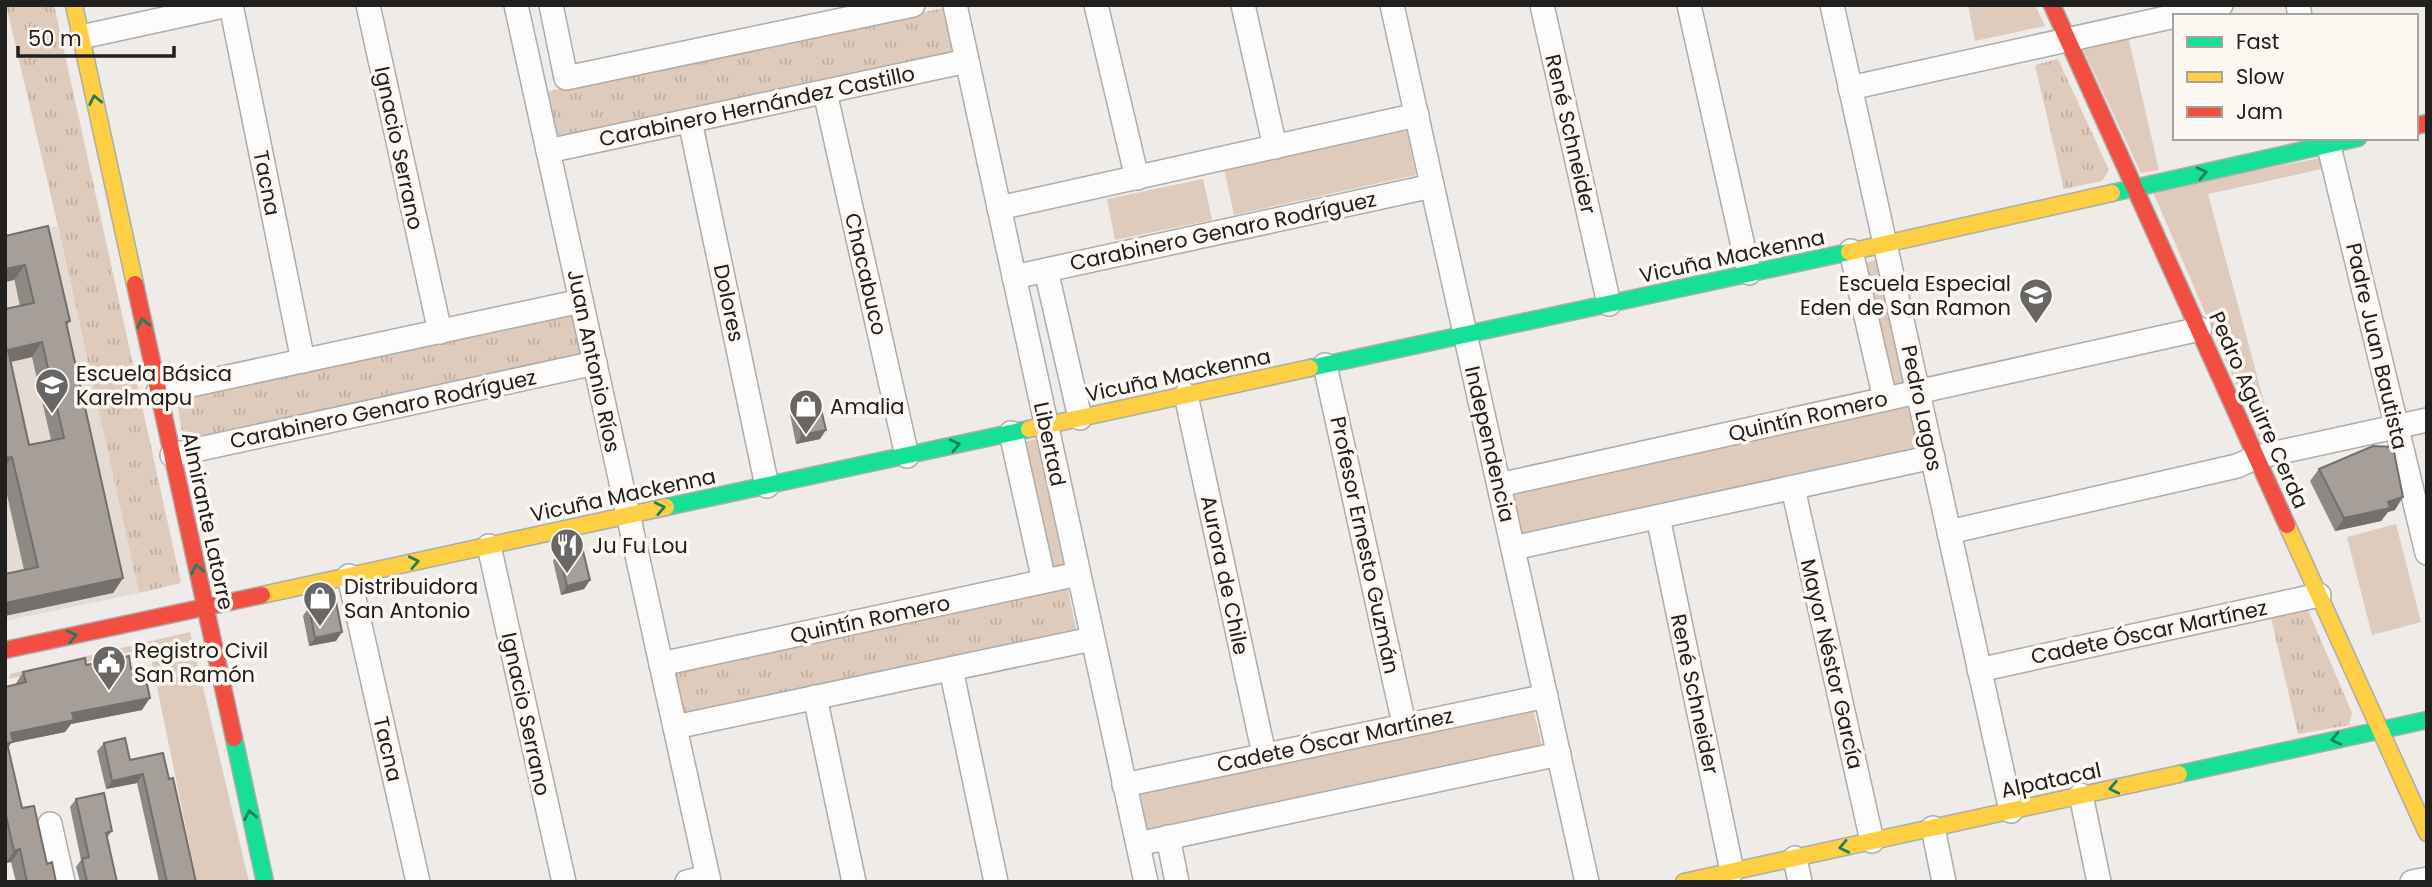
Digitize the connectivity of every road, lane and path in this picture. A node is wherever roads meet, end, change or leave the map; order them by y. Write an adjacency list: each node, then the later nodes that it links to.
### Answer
1 (74, 5): 18 (main road, Almirante Latorre)
2 (230, 5): 18 (street); 42 (street, Tacna)
3 (368, 5): 40 (street, Ignacio Serrano)
4 (516, 5): 27 (street, Juan Antonio Ríos)
5 (551, 5): 6 (street)
6 (913, 5)
7 (955, 5): 20 (street, Libertad)
8 (1096, 5): 28 (street)
9 (1243, 5): 26 (street)
10 (1392, 5): 23 (street, Independencia)
11 (1542, 5): 38 (street, René Schneider)
12 (1689, 5): 35 (street)
13 (1832, 5): 21 (street, Pedro Lagos)
14 (2052, 5): 19 (main road, Pedro Aguirre Cerda)
15 (2221, 5): 16 (street)
16 (2183, 14)
17 (2173, 16): 19 (street)
18 (81, 37): 45 (main road, Almirante Latorre, one-way to 18)
19 (2068, 41): 21 (street); 30 (main road, Pedro Aguirre Cerda)
20 (967, 61): 22 (street, Carabinero Hernández Castillo); 31 (street, Libertad)
21 (1850, 88): 32 (street, Pedro Lagos)
22 (825, 92): 24 (street, Carabinero Hernández Castillo); 55 (street, Chacabuco)
23 (1417, 115): 26 (street); 29 (street, Independencia)
24 (690, 121): 27 (street, Carabinero Hernández Castillo); 58 (street, Dolores)
25 (2328, 141): 30 (main road, Vicuña Mackenna, one-way to 25); 52 (street, Padre Juan Bautista)
26 (1275, 146): 28 (street)
27 (548, 151): 37 (street, Juan Antonio Ríos)
28 (1137, 178): 31 (street)
29 (1432, 186): 34 (street, Carabinero Genaro Rodríguez); 41 (street, Independencia)
30 (2135, 187): 32 (main road, Vicuña Mackenna); 39 (main road, Pedro Aguirre Cerda)
31 (999, 208): 36 (street, Libertad)
32 (1886, 244): 33 (main road, Vicuña Mackenna); 46 (street, Pedro Lagos)
33 (1851, 251): 35 (main road, Vicuña Mackenna); 48 (street, Pedro Lagos)
34 (1046, 270): 36 (street, Carabinero Genaro Rodríguez); 49 (street, Libertad)
35 (1749, 273): 38 (main road, Vicuña Mackenna)
36 (1014, 277): 51 (street, Libertad)
37 (581, 302): 40 (street); 43 (street, Juan Antonio Ríos)
38 (1609, 304): 41 (main road, Vicuña Mackenna)
39 (2200, 329): 46 (street, Quintín Romero); 57 (main road, Pedro Aguirre Cerda)
40 (440, 332): 42 (street)
41 (1466, 335): 44 (main road, Vicuña Mackenna); 59 (street, Independencia)
42 (303, 361): 45 (street)
43 (595, 363): 54 (street, Carabinero Genaro Rodríguez); 61 (street, Juan Antonio Ríos)
44 (1325, 365): 47 (main road, Vicuña Mackenna); 80 (street, Profesor Ernesto Guzmán)
45 (158, 392): 54 (main road, Almirante Latorre)
46 (1918, 392): 48 (street, Quintín Romero); 56 (street, Pedro Lagos)
47 (1186, 395): 49 (main road, Vicuña Mackenna); 83 (street, Aurora de Chile)
48 (1885, 399): 59 (street, Quintín Romero)
49 (1080, 418): 51 (main road, Vicuña Mackenna)
50 (2427, 420): 52 (street)
51 (1046, 425): 53 (main road, Vicuña Mackenna); 67 (street, Libertad)
52 (2396, 426): 57 (street); 66 (street, Padre Juan Bautista)
53 (1011, 433): 55 (main road, Vicuña Mackenna, one-way to 53); 69 (street, Libertad)
54 (172, 455): 71 (main road, Almirante Latorre, one-way to 54)
55 (907, 456): 58 (main road, Vicuña Mackenna)
56 (1933, 457): 60 (street); 63 (street, Pedro Lagos)
57 (2257, 457): 63 (street); 70 (main road, Pedro Aguirre Cerda)
58 (767, 485): 61 (main road, Vicuña Mackenna, one-way to 58)
59 (1499, 485): 65 (street, Independencia)
60 (1793, 488): 62 (street); 92 (street, Mayor Néstor García)
61 (628, 515): 64 (main road, Vicuña Mackenna); 74 (street, Juan Antonio Ríos)
62 (1658, 517): 65 (street); 95 (street, René Schneider)
63 (1949, 532): 76 (street, Pedro Lagos)
64 (489, 546): 68 (main road, Vicuña Mackenna, one-way to 64); 101 (street, Ignacio Serrano)
65 (1513, 548): 77 (street, Independencia)
66 (2427, 553)
67 (1078, 574): 69 (street, Quintín Romero); 72 (street, Libertad)
68 (349, 576): 71 (main road, Vicuña Mackenna); 100 (street, Tacna)
69 (1044, 581): 74 (street, Quintín Romero)
70 (2319, 595): 76 (street, Cadete Óscar Martínez); 82 (main road, Pedro Aguirre Cerda)
71 (205, 607): 73 (main road, Vicuña Mackenna, one-way to 71); 99 (main road, Almirante Latorre, one-way to 71)
72 (1093, 639): 75 (street); 85 (street, Libertad)
73 (5, 650)
74 (661, 664): 81 (street, Juan Antonio Ríos)
75 (951, 669): 78 (street); 103 (street)
76 (1979, 670): 87 (street, Pedro Lagos)
77 (1546, 696): 80 (street, Cadete Óscar Martínez); 84 (street, Independencia)
78 (815, 697): 81 (street); 102 (street)
79 (2427, 720): 82 (main road, Alpatacal)
80 (1404, 724): 83 (street, Cadete Óscar Martínez)
81 (675, 727): 97 (street, Juan Antonio Ríos)
82 (2380, 730): 86 (main road, Alpatacal, one-way to 86); 90 (main road, Pedro Aguirre Cerda)
83 (1264, 754): 85 (street, Cadete Óscar Martínez)
84 (1559, 754): 91 (street); 106 (street, Independencia)
85 (1124, 785): 93 (street, Libertad)
86 (2081, 795): 87 (main road, Alpatacal); 110 (street)
87 (2011, 811): 89 (main road, Alpatacal)
88 (50, 824): 98 (street)
89 (1933, 828): 92 (main road, Alpatacal); 109 (street)
90 (2427, 833)
91 (1168, 837): 93 (street); 105 (street)
92 (1872, 841): 94 (main road, Alpatacal, one-way to 94)
93 (1138, 844): 104 (street, Libertad)
94 (1795, 858): 95 (main road, Alpatacal); 108 (street)
95 (1732, 871): 107 (main road, Alpatacal)
96 (2427, 878): 111 (street)
97 (702, 880)
98 (63, 882)
99 (265, 882)
100 (418, 882)
101 (564, 882)
102 (854, 882)
103 (996, 882)
104 (1146, 882)
105 (1178, 882)
106 (1587, 882)
107 (1684, 882)
108 (1800, 882)
109 (1944, 882)
110 (2099, 882)
111 (2412, 882)

